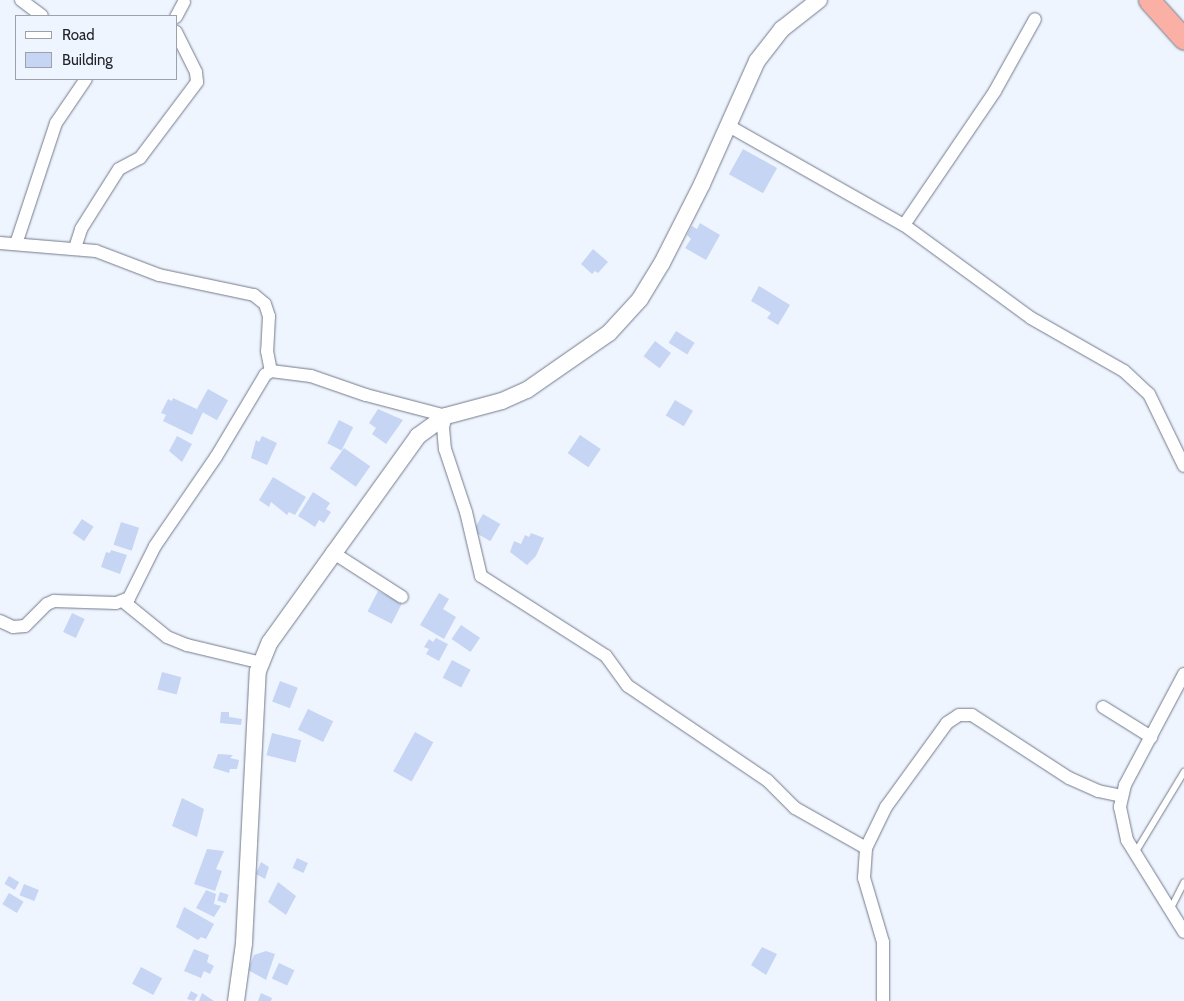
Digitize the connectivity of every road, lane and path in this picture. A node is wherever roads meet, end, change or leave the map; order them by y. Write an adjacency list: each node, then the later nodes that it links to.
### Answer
1 (21, 0): 5 (street)
2 (819, 0): 11 (street)
3 (1149, 0): 9 (highway)
4 (184, 2): 6 (street)
5 (41, 15)
6 (177, 15)
7 (1035, 19): 12 (street)
8 (178, 36): 15 (street)
9 (1184, 39)
10 (85, 80): 14 (street)
11 (727, 126): 12 (street); 17 (street)
12 (904, 225): 18 (street)
13 (0, 243): 14 (street)
14 (16, 244): 15 (street)
15 (75, 248): 16 (street)
16 (271, 371): 17 (street); 21 (street)
17 (446, 416): 19 (street); 29 (street)
18 (1184, 466)
19 (332, 552): 20 (street); 23 (street)
20 (402, 597)
21 (124, 602): 22 (street); 23 (street)
22 (0, 621)
23 (262, 663): 34 (street)
24 (1184, 674): 26 (street)
25 (1103, 707): 26 (street)
26 (1151, 737): 28 (street)
27 (1184, 772): 30 (lane)
28 (1121, 796): 29 (street); 30 (street)
29 (866, 848): 35 (street)
30 (1135, 854): 32 (street)
31 (1184, 882): 32 (lane)
32 (1170, 910): 33 (street)
33 (1184, 932)
34 (236, 1001)
35 (882, 1001)

